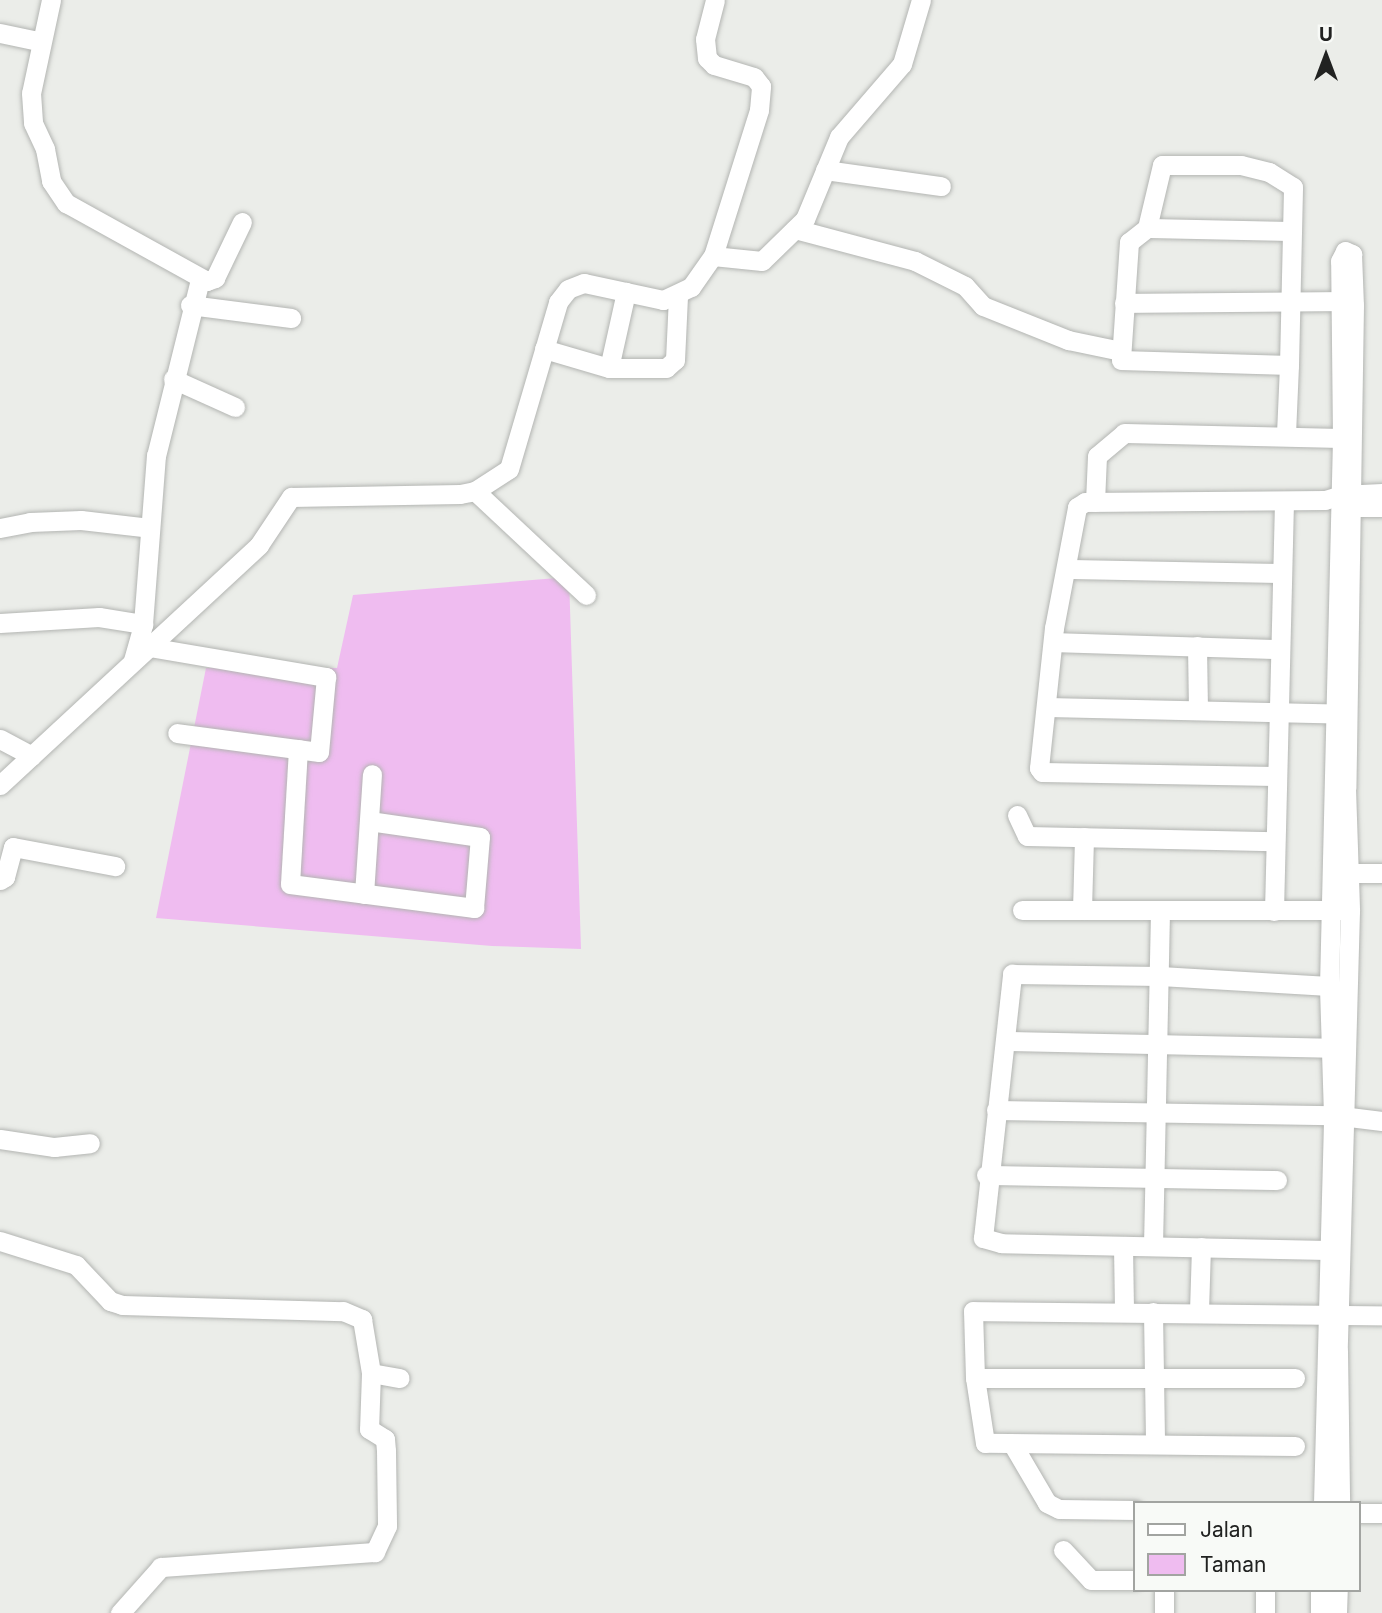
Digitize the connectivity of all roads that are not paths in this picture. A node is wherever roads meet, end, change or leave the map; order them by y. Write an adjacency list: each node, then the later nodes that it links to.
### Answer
1 (51, 0): 5 (street)
2 (715, 0): 12 (street)
3 (921, 0): 6 (street)
4 (0, 33): 5 (street)
5 (39, 41): 13 (street)
6 (825, 170): 7 (street); 10 (street)
7 (941, 186)
8 (242, 222): 13 (street)
9 (1147, 228): 11 (street); 11 (street); 18 (street)
10 (795, 229): 12 (street); 22 (street)
11 (1292, 231): 16 (street)
12 (713, 256): 15 (street)
13 (200, 280): 19 (street)
14 (626, 292): 15 (street); 21 (street); 24 (street)
15 (678, 296): 24 (street)
16 (1290, 300): 17 (street); 18 (street); 23 (street)
17 (1340, 301): 28 (street); 32 (street)
18 (1124, 303): 22 (street)
19 (190, 305): 20 (street); 25 (street)
20 (291, 318)
21 (544, 349): 24 (street); 29 (street)
22 (1121, 351): 23 (street)
23 (1289, 365): 27 (street)
24 (609, 368)
25 (173, 379): 26 (street); 36 (street)
26 (235, 408)
27 (1286, 434): 28 (street); 33 (street)
28 (1342, 438): 32 (street)
29 (475, 491): 39 (street); 44 (street)
30 (1382, 493): 32 (street)
31 (1284, 501): 32 (street); 33 (street); 38 (street)
32 (1342, 501): 34 (street); 50 (street)
33 (1095, 502): 37 (street)
34 (1382, 507)
35 (0, 528): 36 (street)
36 (150, 528): 41 (street)
37 (1068, 569): 38 (street); 42 (street)
38 (1282, 573): 45 (street)
39 (586, 595)
40 (0, 623): 41 (street)
41 (143, 624): 46 (street)
42 (1053, 642): 43 (street); 47 (street)
43 (1197, 646): 45 (street); 48 (street)
44 (149, 647): 46 (street); 53 (street)
45 (1280, 649): 49 (street)
46 (133, 661): 54 (street)
47 (1046, 707): 48 (street); 56 (street)
48 (1198, 710): 49 (street)
49 (1277, 712): 50 (street); 56 (street)
50 (1342, 714): 63 (street)
51 (177, 733): 53 (street)
52 (0, 739): 54 (street)
53 (298, 749): 66 (street)
54 (32, 756): 57 (street)
55 (372, 774): 59 (street)
56 (1275, 776): 61 (street)
57 (0, 785)
58 (1017, 816): 60 (street)
59 (369, 821): 66 (street); 66 (street)
60 (1084, 837): 61 (street); 68 (street)
61 (1274, 841): 71 (street)
62 (115, 866): 65 (street)
63 (1342, 872): 64 (street); 70 (street)
64 (1382, 873)
65 (0, 880)
66 (364, 894)
67 (1022, 910): 68 (street)
68 (1082, 910): 69 (street)
69 (1160, 910): 71 (street); 72 (street)
70 (1342, 910): 71 (street); 73 (street); 79 (street)
71 (1275, 911)
72 (1160, 976): 73 (street); 74 (street); 75 (street)
73 (1329, 986): 76 (street)
74 (1007, 1041): 75 (street); 77 (street)
75 (1159, 1044): 76 (street); 78 (street)
76 (1332, 1048): 79 (street)
77 (996, 1110): 78 (street); 83 (street)
78 (1158, 1111): 79 (street); 84 (street)
79 (1340, 1116): 80 (street); 90 (street); 94 (street)
80 (1382, 1121)
81 (0, 1139): 82 (street)
82 (90, 1143)
83 (986, 1175): 84 (street); 87 (street)
84 (1156, 1179): 85 (street); 88 (street)
85 (1277, 1180)
86 (0, 1241): 96 (street)
87 (1124, 1246): 88 (street); 92 (street)
88 (1153, 1246): 89 (street)
89 (1202, 1247): 90 (street); 91 (street)
90 (1326, 1250): 94 (street)
91 (1199, 1311): 93 (street); 94 (street)
92 (1124, 1312): 93 (street); 98 (street)
93 (1153, 1312): 99 (street)
94 (1332, 1312): 95 (street); 104 (street); 105 (street)
95 (1382, 1315)
96 (370, 1373): 97 (street); 115 (street)
97 (400, 1378)
98 (975, 1378): 99 (street); 102 (street)
99 (1152, 1378): 100 (street); 101 (street)
100 (1296, 1378)
101 (1155, 1443): 102 (street); 103 (street)
102 (1013, 1445): 106 (street)
103 (1296, 1446)
104 (1323, 1501)
105 (1340, 1501)
106 (1134, 1510)
107 (1361, 1513): 108 (street)
108 (1382, 1513)
109 (1063, 1550): 110 (street)
110 (1134, 1580)
111 (1164, 1592): 116 (street)
112 (1265, 1592): 117 (street)
113 (1320, 1592): 118 (street)
114 (1338, 1592): 119 (street)
115 (120, 1613)
116 (1164, 1613)
117 (1265, 1613)
118 (1320, 1613)
119 (1337, 1613)

